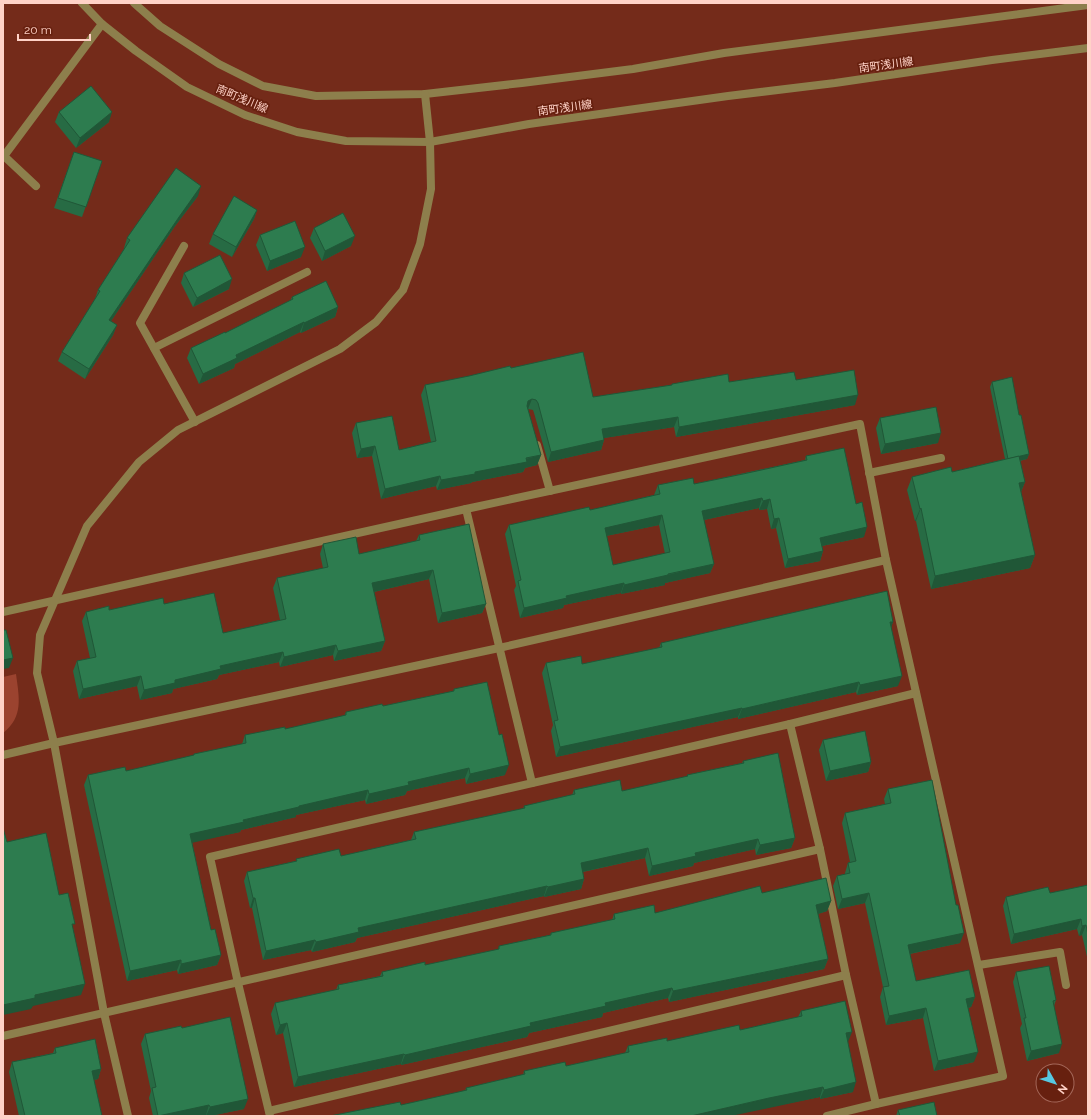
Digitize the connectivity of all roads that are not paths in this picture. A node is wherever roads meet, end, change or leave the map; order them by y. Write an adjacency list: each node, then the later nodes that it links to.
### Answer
1 (82, 3): 4 (street, 南町浅川線)
2 (134, 3): 6 (street, 南町浅川線)
3 (1088, 6): 6 (street, 南町浅川線)
4 (102, 24): 7 (street, 南町浅川線); 8 (street)
5 (1088, 48): 7 (street, 南町浅川線)
6 (425, 94): 7 (street)
7 (430, 142): 12 (street)
8 (36, 186)
9 (184, 246): 11 (street)
10 (307, 272): 11 (street)
11 (154, 348): 12 (street)
12 (195, 422): 19 (street)
13 (535, 437): 16 (street)
14 (942, 458): 15 (street)
15 (869, 473): 16 (street); 18 (street)
16 (550, 491): 17 (street)
17 (466, 508): 19 (street); 21 (street)
18 (886, 560): 21 (street); 22 (street)
19 (54, 601): 20 (street); 24 (street)
20 (3, 612)
21 (499, 648): 24 (street); 26 (street)
22 (916, 693): 23 (street); 28 (street)
23 (790, 724): 26 (street); 27 (street)
24 (54, 742): 25 (street); 32 (street)
25 (3, 755)
26 (532, 783): 30 (street)
27 (820, 849): 29 (street); 30 (street)
28 (979, 965): 31 (street); 34 (street)
29 (846, 975): 34 (street); 35 (street)
30 (238, 983): 32 (street); 35 (street)
31 (1066, 985)
32 (104, 1013): 33 (street); 36 (street)
33 (3, 1036)
34 (876, 1104): 37 (street)
35 (270, 1113)
36 (128, 1116)
37 (827, 1116)

